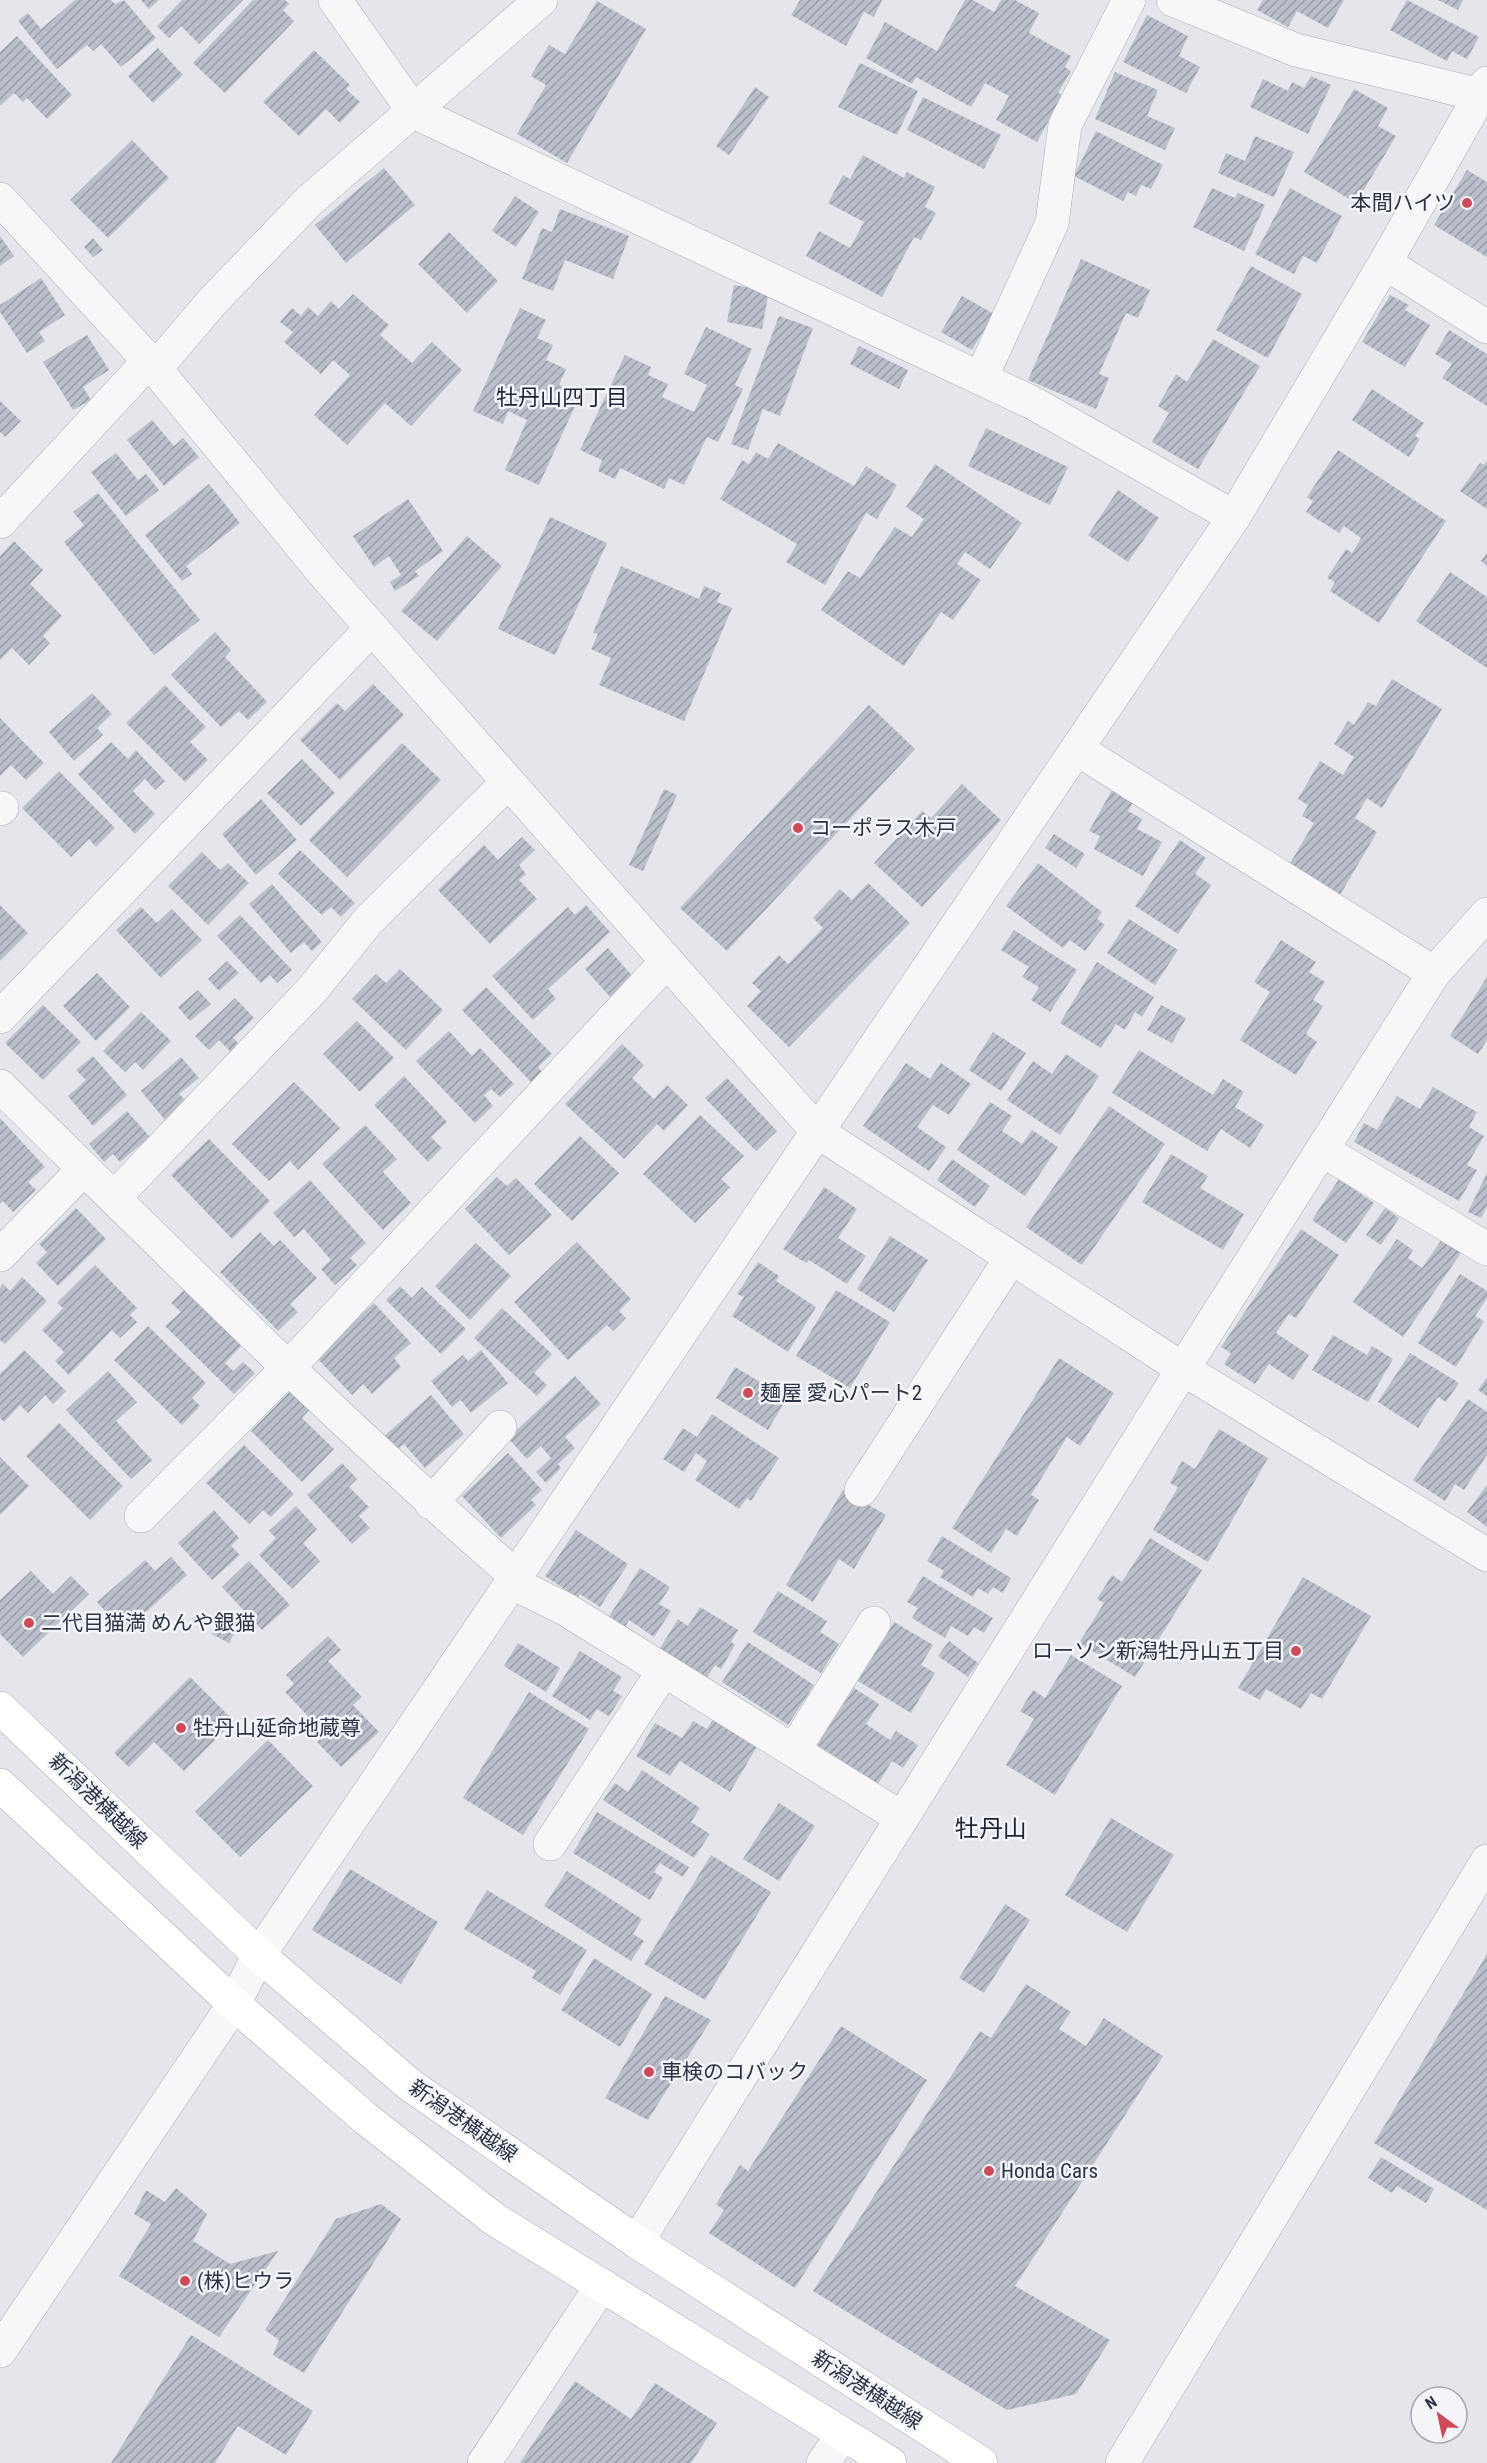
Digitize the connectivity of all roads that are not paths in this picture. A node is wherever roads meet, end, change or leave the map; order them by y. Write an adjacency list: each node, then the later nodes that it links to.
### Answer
1 (335, 0): 6 (street)
2 (541, 0): 6 (street)
3 (1129, 0): 11 (street)
4 (1173, 0): 5 (street)
5 (1483, 96): 8 (street)
6 (414, 112): 10 (street); 11 (street)
7 (0, 198): 10 (street)
8 (1385, 263): 9 (street); 12 (street)
9 (1487, 327)
10 (152, 365): 13 (street); 14 (street)
11 (981, 378): 12 (street)
12 (1234, 517): 15 (street)
13 (0, 522)
14 (372, 628): 16 (street); 20 (street)
15 (1077, 749): 19 (street); 22 (street)
16 (508, 782): 18 (street); 25 (street)
17 (1482, 927): 19 (street)
18 (667, 961): 22 (street); 29 (street)
19 (1434, 973): 23 (street)
20 (0, 1017)
21 (0, 1086): 24 (street)
22 (818, 1132): 28 (street); 36 (street)
23 (1322, 1150): 26 (street); 30 (street)
24 (84, 1169): 25 (street); 27 (street)
25 (114, 1198): 29 (street)
26 (1487, 1249)
27 (0, 1255)
28 (1011, 1258): 30 (street); 32 (street)
29 (288, 1368): 33 (street); 34 (street)
30 (1183, 1369): 35 (street); 42 (street)
31 (500, 1427): 33 (street)
32 (861, 1490)
33 (431, 1503): 36 (street)
34 (141, 1516)
35 (1487, 1555)
36 (515, 1580): 38 (street); 45 (street)
37 (874, 1623): 40 (street)
38 (664, 1670): 40 (street); 43 (street)
39 (0, 1708): 45 (main road, 新潟港横越線)
40 (794, 1750): 42 (street)
41 (0, 1785): 46 (main road)
42 (902, 1818): 47 (street)
43 (550, 1844)
44 (1487, 1861): 55 (street)
45 (259, 1955): 46 (street); 47 (main road, 新潟港横越線)
46 (234, 2004): 48 (main road); 49 (street)
47 (637, 2242): 54 (main road, 新潟港横越線)
48 (602, 2285): 50 (main road); 51 (street)
49 (0, 2351)
50 (843, 2434): 52 (street); 53 (main road)
51 (484, 2463)
52 (823, 2463)
53 (890, 2463)
54 (981, 2463)
55 (1122, 2463)

